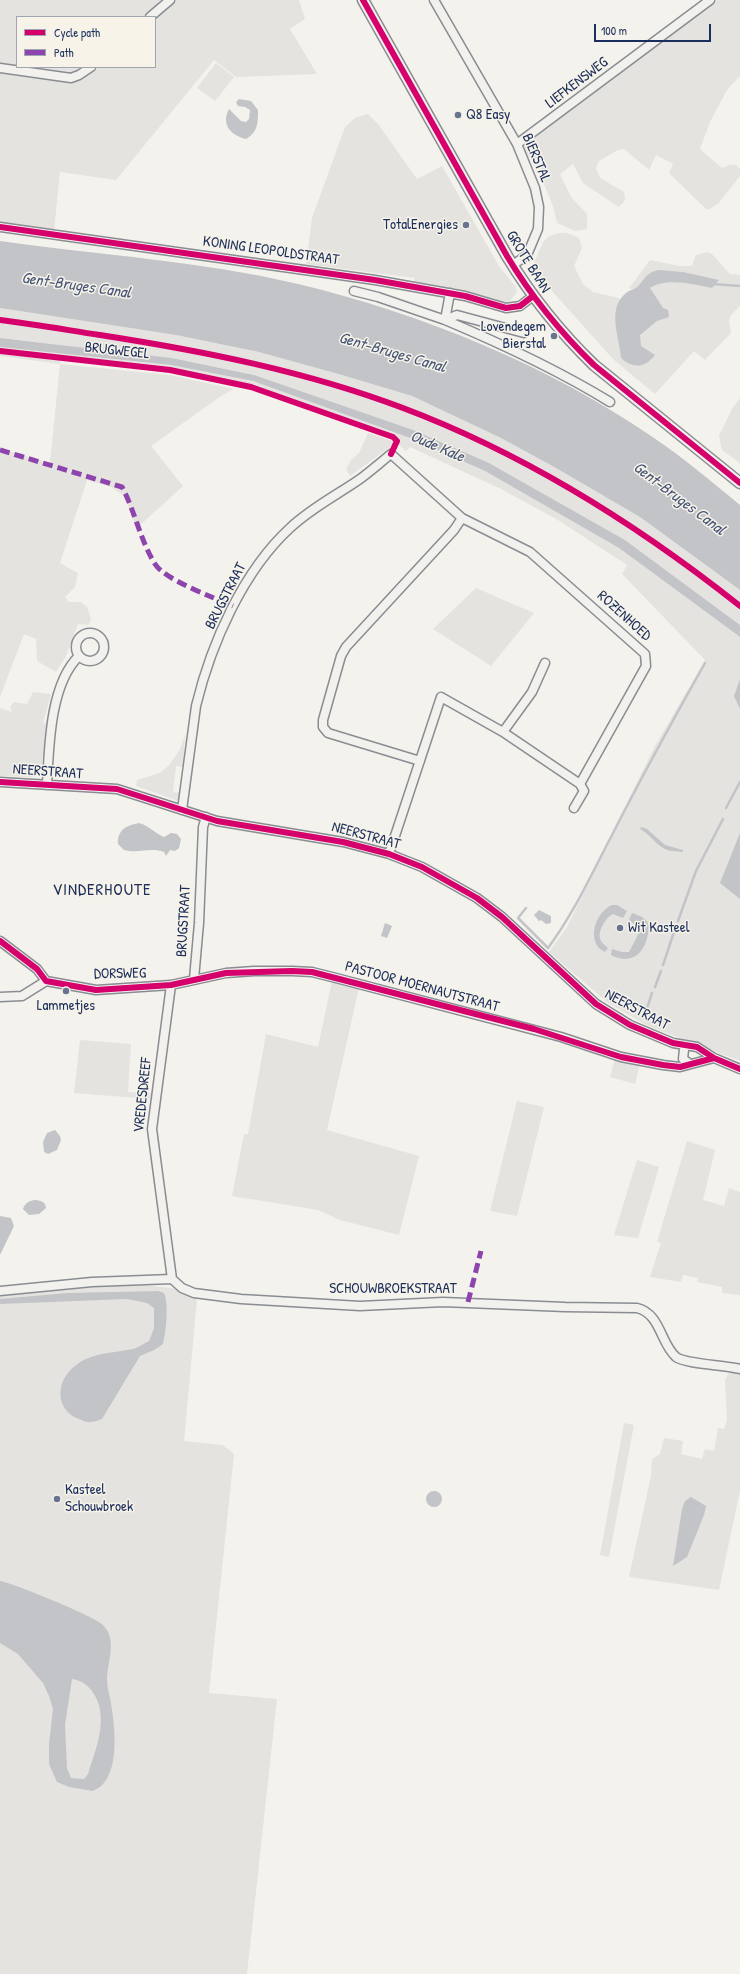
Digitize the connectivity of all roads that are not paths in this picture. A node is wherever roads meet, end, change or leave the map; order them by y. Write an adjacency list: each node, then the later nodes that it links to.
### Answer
1 (170, 0): 5 (street)
2 (363, 0): 10 (main road, GROTE BAAN)
3 (434, 0): 8 (street, BIERSTAL)
4 (710, 0): 8 (street, LIEFKENSWEG)
5 (151, 16)
6 (0, 68): 7 (street)
7 (90, 68)
8 (516, 144): 10 (street, BIERSTAL)
9 (0, 227): 12 (street, KONING LEOPOLDSTRAAT)
10 (513, 265): 13 (main road, GROTE BAAN)
11 (354, 291): 14 (street)
12 (450, 293): 13 (street, KONING LEOPOLDSTRAAT); 14 (street)
13 (533, 296): 18 (main road, GROTE BAAN)
14 (445, 320): 15 (street); 16 (street)
15 (524, 333)
16 (610, 402)
17 (391, 454): 19 (street, ROZENHOED); 28 (street, BRUGSTRAAT)
18 (740, 483)
19 (462, 518): 23 (street); 25 (street, ROZENHOED)
20 (79, 656): 26 (street)
21 (546, 664): 22 (street)
22 (503, 732): 23 (street); 25 (street)
23 (420, 761): 30 (street)
24 (0, 782): 26 (street, NEERSTRAAT)
25 (580, 784): 27 (street, ROZENHOED)
26 (47, 785): 28 (street, NEERSTRAAT)
27 (574, 808)
28 (182, 810): 29 (street, NEERSTRAAT)
29 (206, 818): 30 (street, NEERSTRAAT); 32 (street, BRUGSTRAAT)
30 (389, 854): 37 (street, NEERSTRAAT)
31 (0, 941): 33 (street)
32 (194, 980): 34 (street, PASTOOR MOERNAUTSTRAAT); 37 (street, PASTOOR MOERNAUTSTRAAT)
33 (46, 981): 34 (street, DORSWEG); 35 (street)
34 (171, 985): 41 (street, VREDESDREEF)
35 (0, 997)
36 (702, 1051): 37 (street, NEERSTRAAT); 38 (street, NEERSTRAAT); 39 (street)
37 (686, 1055): 39 (street, NEERSTRAAT)
38 (714, 1058): 39 (street, NEERSTRAAT); 40 (street, NEERSTRAAT)
39 (701, 1061)
40 (740, 1069)
41 (172, 1279): 42 (street); 43 (street, SCHOUWBROEKSTRAAT)
42 (0, 1291)
43 (740, 1369)

